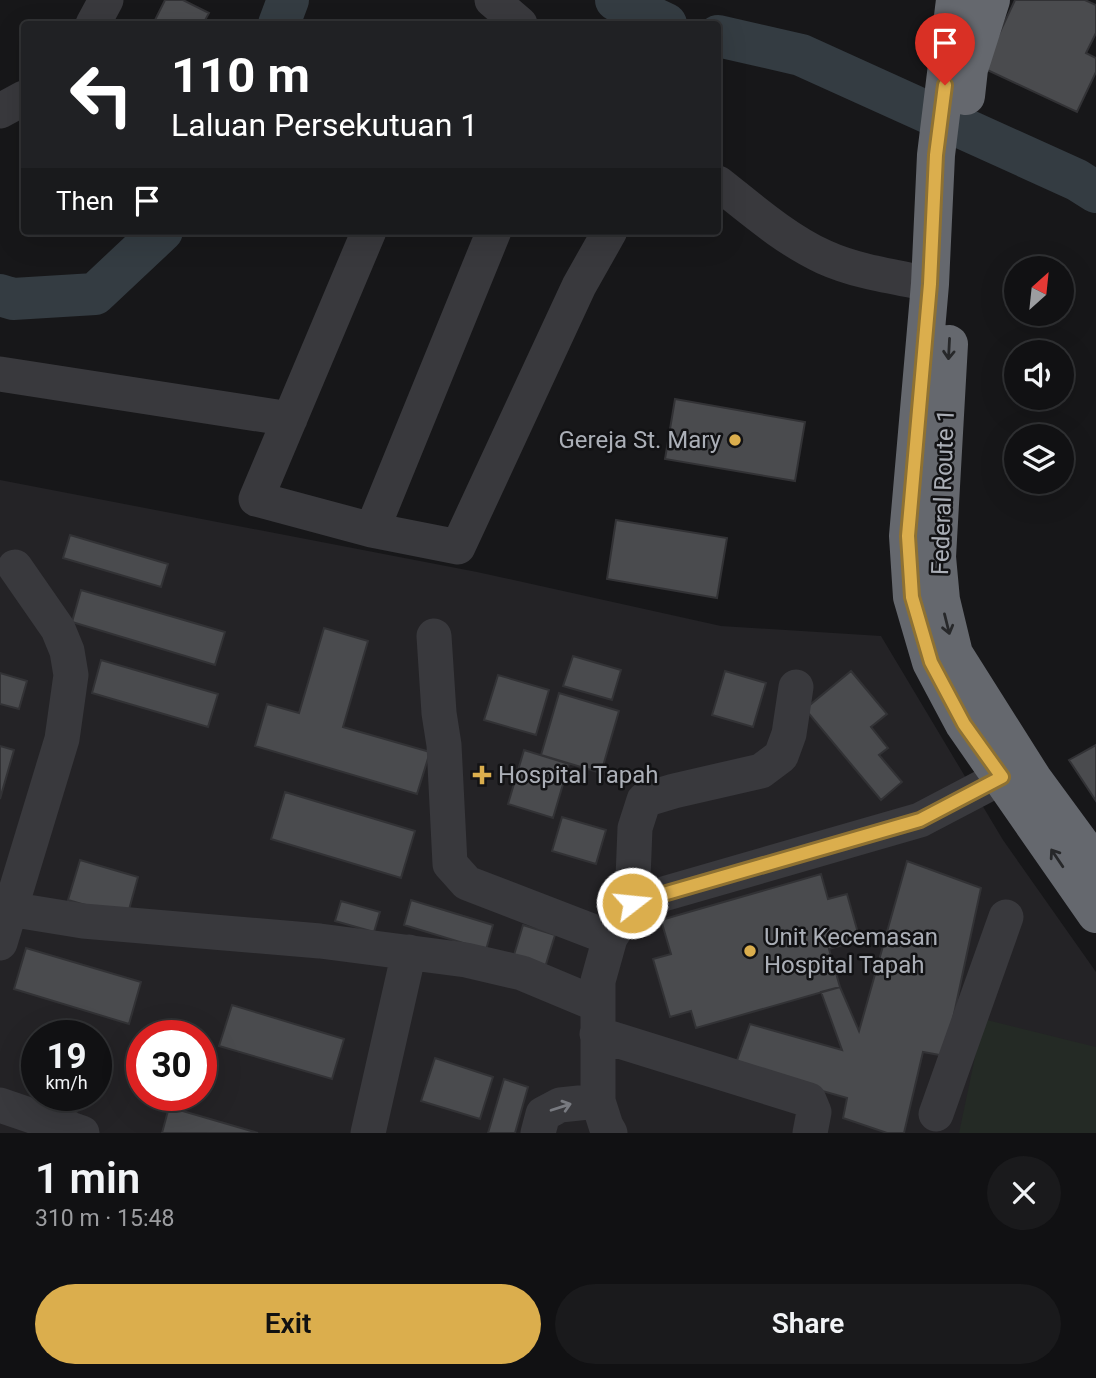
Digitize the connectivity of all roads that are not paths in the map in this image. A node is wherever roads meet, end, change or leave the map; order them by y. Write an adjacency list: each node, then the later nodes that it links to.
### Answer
1 (106, 0): 5 (street)
2 (492, 0): 6 (street)
3 (955, 0): 7 (highway)
4 (991, 0): 7 (highway)
5 (95, 21)
6 (516, 21)
7 (958, 66): 10 (highway)
8 (21, 100): 9 (street)
9 (0, 111)
10 (947, 156): 15 (highway); 22 (highway, Federal Route 1, one-way to 22)
11 (721, 185): 15 (street)
12 (367, 235): 17 (street)
13 (492, 235): 18 (street)
14 (608, 235): 18 (street)
15 (930, 284): 22 (highway)
16 (0, 374): 17 (street)
17 (290, 419): 18 (street)
18 (372, 530)
19 (15, 567): 27 (street)
20 (434, 636): 28 (street)
21 (796, 687): 24 (street)
22 (1013, 770): 23 (highway, Federal Route 1); 24 (street); 25 (highway, one-way to 22)
23 (1096, 865)
24 (632, 903): 28 (street)
25 (1096, 915)
26 (1006, 917): 33 (street)
27 (3, 930): 29 (street)
28 (610, 938): 30 (street)
29 (408, 952): 30 (street); 35 (street)
30 (597, 1019): 31 (street); 38 (street)
31 (598, 1101): 36 (street, one-way to 31); 37 (street)
32 (0, 1105): 34 (street)
33 (936, 1114)
34 (82, 1133)
35 (368, 1133)
36 (538, 1133)
37 (610, 1133)
38 (810, 1133)

